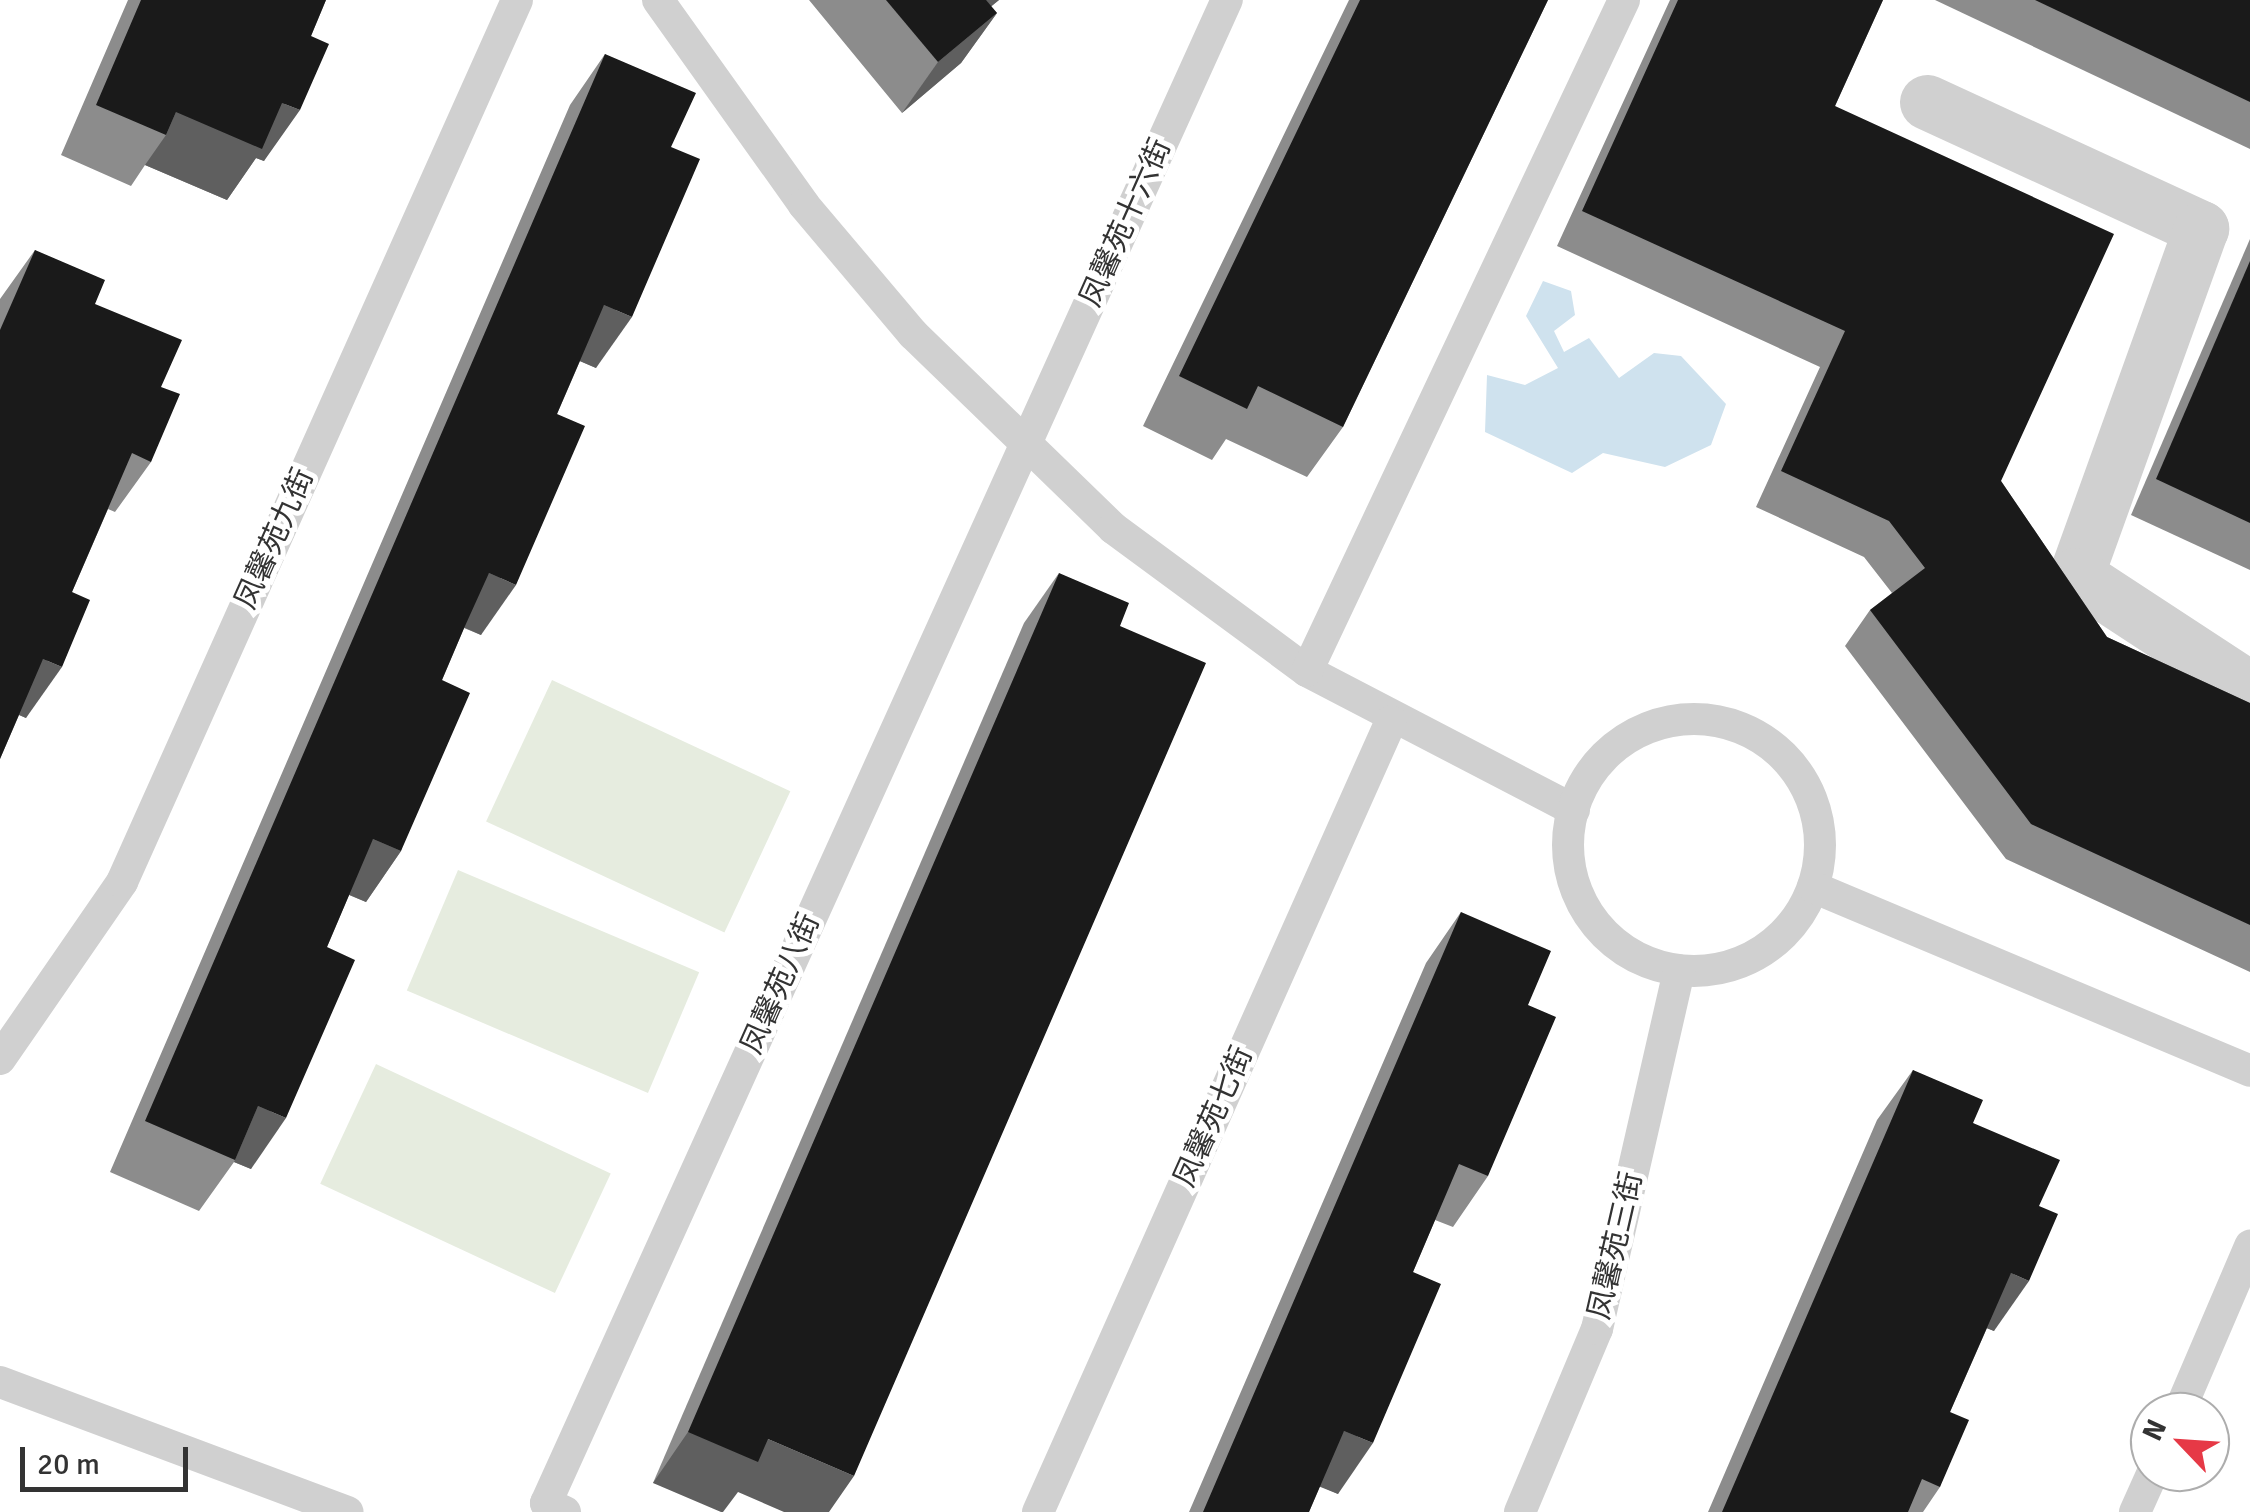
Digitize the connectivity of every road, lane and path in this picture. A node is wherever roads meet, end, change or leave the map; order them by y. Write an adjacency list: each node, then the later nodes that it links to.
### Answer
1 (518, 0): 13 (lane, 凤馨苑九街)
2 (658, 0): 6 (lane)
3 (1227, 0): 6 (lane, 凤馨苑十六街)
4 (1624, 0): 7 (lane)
5 (1927, 102): 8 (street)
6 (1025, 446): 7 (lane); 19 (lane, 凤馨苑八街)
7 (1307, 671): 9 (lane)
8 (2250, 689)
9 (1391, 722): 10 (lane); 20 (lane, 凤馨苑七街)
10 (1574, 810): 11 (lane); 12 (lane)
11 (1814, 887): 12 (lane); 14 (lane)
12 (1680, 970): 21 (lane, 凤馨苑三街)
13 (0, 1059)
14 (2250, 1071)
15 (2250, 1246): 17 (lane)
16 (0, 1382): 18 (lane)
17 (2187, 1392)
18 (348, 1512)
19 (565, 1512)
20 (1038, 1512)
21 (1520, 1512)

